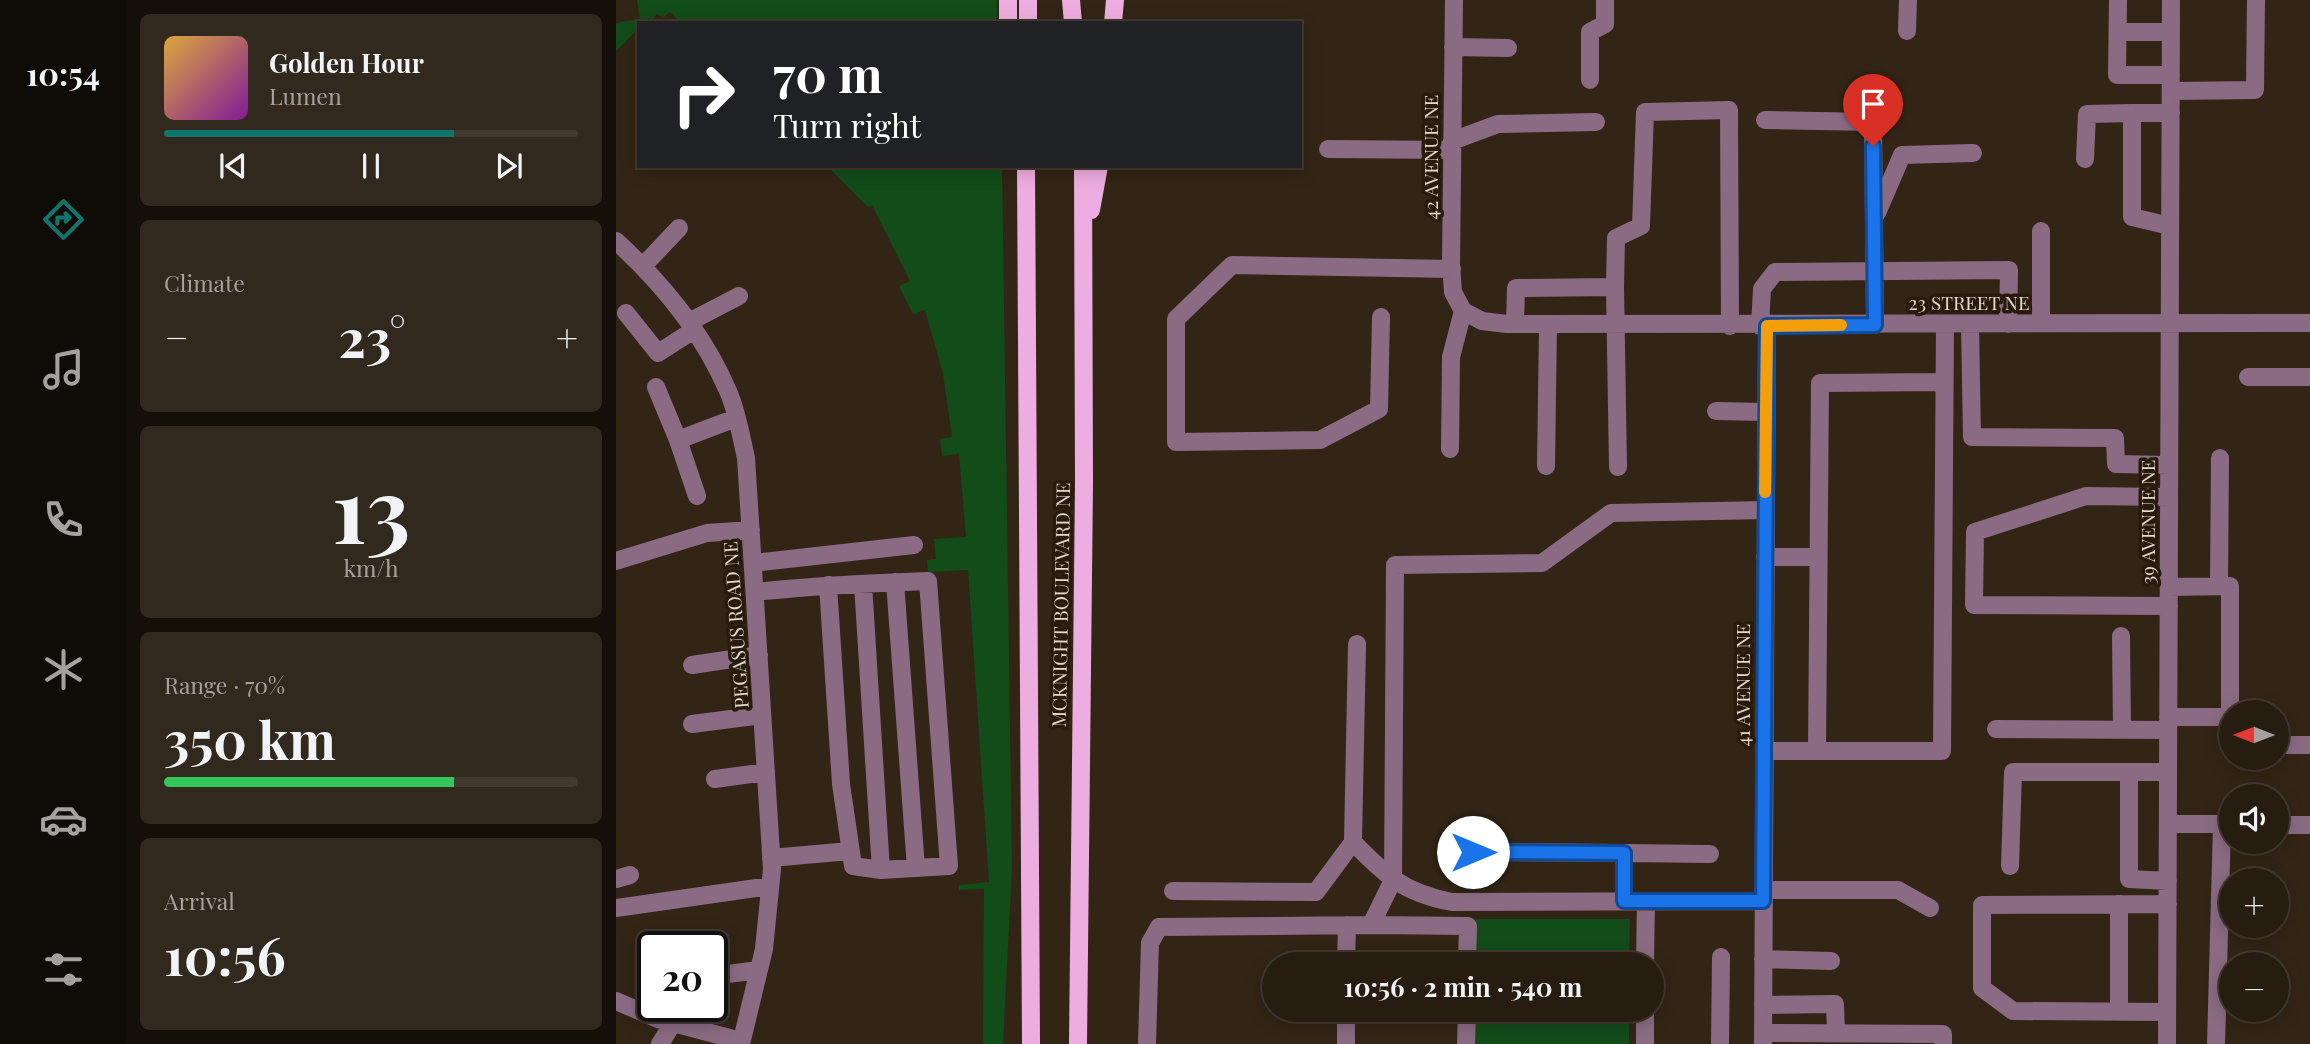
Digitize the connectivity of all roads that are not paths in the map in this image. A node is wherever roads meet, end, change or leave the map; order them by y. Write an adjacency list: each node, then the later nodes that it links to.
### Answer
1 (1007, 0): 12 (main road)
2 (1028, 0): 13 (main road)
3 (1071, 0): 14 (main road)
4 (1083, 0): 15 (main road)
5 (1115, 0): 16 (main road)
6 (1454, 0): 20 (street, 42 AVENUE NE)
7 (1605, 0): 22 (street)
8 (1908, 0): 17 (street)
9 (2118, 0): 18 (street)
10 (2171, 0): 19 (street, 39 AVENUE NE)
11 (2256, 0): 23 (street)
12 (1008, 21)
13 (1028, 21)
14 (1073, 21)
15 (1083, 21)
16 (1113, 21)
17 (1907, 30)
18 (2118, 32): 19 (street); 23 (street)
19 (2171, 32): 23 (street, 39 AVENUE NE)
20 (1453, 47): 21 (street); 28 (street, 42 AVENUE NE)
21 (1508, 48)
22 (1590, 80)
23 (2171, 83): 25 (street, 39 AVENUE NE)
24 (2132, 113): 25 (street); 31 (street); 38 (street)
25 (2171, 113): 38 (street, 39 AVENUE NE)
26 (1765, 120): 36 (street)
27 (1596, 122): 28 (street)
28 (1452, 145): 29 (street); 44 (street, 42 AVENUE NE)
29 (1328, 149)
30 (1973, 153): 36 (street)
31 (2085, 159)
32 (1018, 168): 37 (main road)
33 (1026, 168): 37 (main road, MCKNIGHT BOULEVARD NE)
34 (1083, 168): 42 (main road, MCKNIGHT BOULEVARD NE)
35 (1099, 168): 42 (main road)
36 (1874, 219): 45 (street)
37 (1025, 220): 160 (main road, MCKNIGHT BOULEVARD NE)
38 (2170, 226): 51 (street, 39 AVENUE NE)
39 (679, 228): 43 (street)
40 (2042, 231): 52 (street)
41 (616, 241): 43 (street, PEGASUS ROAD NE)
42 (1084, 244): 162 (main road, MCKNIGHT BOULEVARD NE)
43 (643, 266): 61 (street, PEGASUS ROAD NE)
44 (1452, 269): 48 (street, 42 AVENUE NE); 50 (street)
45 (1875, 272): 57 (street); 60 (street); 63 (street, 41 AVENUE NE)
46 (1615, 287): 54 (street); 59 (street); 62 (street)
47 (739, 296): 61 (street)
48 (1464, 311): 54 (street, 23 STREET NE); 72 (street)
49 (626, 313): 61 (street)
50 (1381, 317)
51 (2170, 322): 52 (street, 23 STREET NE); 53 (street, 23 STREET NE); 74 (street, 39 AVENUE NE)
52 (2041, 323): 57 (street, 23 STREET NE)
53 (2310, 323)
54 (1515, 324): 58 (street, 23 STREET NE)
55 (1945, 324): 56 (street, 23 STREET NE); 60 (street, 23 STREET NE); 66 (street)
56 (1970, 324): 57 (street, 23 STREET NE); 74 (street)
57 (2007, 324)
58 (1548, 325): 59 (street, 23 STREET NE); 75 (street)
59 (1614, 325): 62 (street, 23 STREET NE); 76 (street)
60 (1875, 325): 63 (street, 23 STREET NE)
61 (692, 326): 70 (street, PEGASUS ROAD NE)
62 (1730, 326): 63 (street, 23 STREET NE)
63 (1764, 326): 69 (street, 41 AVENUE NE)
64 (2248, 377): 65 (street)
65 (2310, 377)
66 (1944, 382): 83 (street); 107 (street)
67 (656, 387): 71 (street)
68 (1716, 411): 69 (street)
69 (1765, 412): 79 (street, 41 AVENUE NE)
70 (736, 418): 71 (street); 80 (street, PEGASUS ROAD NE)
71 (678, 440): 77 (street)
72 (1450, 449)
73 (2220, 458): 89 (street)
74 (2169, 465): 78 (street, 39 AVENUE NE)
75 (1546, 466)
76 (1618, 467)
77 (697, 496)
78 (2169, 497): 90 (street, 39 AVENUE NE); 92 (street)
79 (1766, 510): 82 (street, 41 AVENUE NE); 126 (street)
80 (751, 530): 84 (street); 85 (street, PEGASUS ROAD NE)
81 (914, 545): 85 (street)
82 (1765, 557): 83 (street); 106 (street, 41 AVENUE NE)
83 (1818, 557): 107 (street)
84 (616, 561)
85 (753, 563): 91 (street, PEGASUS ROAD NE)
86 (895, 582): 87 (street); 124 (street); 124 (street)
87 (863, 584): 88 (street); 125 (street)
88 (828, 585): 91 (street); 117 (street)
89 (2220, 586): 90 (street); 97 (street)
90 (2169, 587): 92 (street, 39 AVENUE NE)
91 (755, 592): 95 (street, PEGASUS ROAD NE)
92 (2169, 606): 100 (street, 39 AVENUE NE)
93 (2122, 636): 103 (street)
94 (1357, 644): 116 (street)
95 (759, 655): 96 (street); 98 (street, PEGASUS ROAD NE)
96 (692, 665)
97 (2230, 700)
98 (762, 715): 101 (street); 108 (street, PEGASUS ROAD NE)
99 (2219, 718): 100 (street)
100 (2168, 723): 103 (street); 110 (street, 39 AVENUE NE)
101 (692, 724)
102 (1996, 729): 103 (street)
103 (2122, 729)
104 (2289, 745): 105 (street)
105 (2310, 745)
106 (1764, 751): 107 (street); 130 (street, 41 AVENUE NE)
107 (1817, 751)
108 (766, 772): 111 (street); 122 (street, PEGASUS ROAD NE)
109 (2129, 772): 110 (street); 123 (street); 127 (street)
110 (2168, 772): 112 (street, 39 AVENUE NE)
111 (715, 779)
112 (2168, 824): 113 (street); 127 (street, 39 AVENUE NE)
113 (2219, 824)
114 (2289, 825): 115 (street)
115 (2310, 825)
116 (1353, 842): 126 (street); 129 (street)
117 (850, 851): 122 (street); 125 (street)
118 (1473, 852): 119 (street)
119 (1624, 853): 120 (street); 132 (street)
120 (1710, 854)
121 (2225, 854): 170 (street)
122 (771, 858): 128 (street, PEGASUS ROAD NE)
123 (2010, 866)
124 (916, 868): 125 (street)
125 (881, 870)
126 (1393, 880): 131 (street); 139 (street)
127 (2168, 881): 135 (street, 39 AVENUE NE)
128 (771, 886): 136 (street); 147 (street, PEGASUS ROAD NE)
129 (1173, 891)
130 (1763, 895): 133 (street); 137 (street); 145 (street, 41 AVENUE NE)
131 (1470, 901): 132 (street); 140 (street)
132 (1624, 901): 133 (street)
133 (1646, 901): 143 (street)
134 (2119, 904): 135 (street); 151 (street); 151 (street)
135 (2168, 904): 152 (street, 39 AVENUE NE)
136 (616, 908)
137 (1930, 908)
138 (1347, 925): 139 (street); 141 (street); 163 (street)
139 (1371, 925): 140 (street)
140 (1468, 926): 142 (street)
141 (1346, 952)
142 (1467, 952)
143 (1645, 952)
144 (1721, 957): 167 (street)
145 (1763, 960): 146 (street); 150 (street, 41 AVENUE NE)
146 (1831, 961)
147 (759, 970): 148 (street); 159 (street, PEGASUS ROAD NE)
148 (728, 974)
149 (616, 1001): 156 (street)
150 (1763, 1004): 157 (street); 158 (street, 41 AVENUE NE)
151 (2119, 1012): 152 (street)
152 (2167, 1012): 169 (street, 39 AVENUE NE)
153 (1346, 1022): 164 (street)
154 (1467, 1022): 165 (street)
155 (1645, 1022): 166 (street)
156 (673, 1023): 159 (street); 161 (street)
157 (1836, 1033): 158 (street); 168 (street)
158 (1763, 1038)
159 (741, 1043)
160 (1028, 1043)
161 (660, 1044)
162 (1078, 1044)
163 (1147, 1044)
164 (1346, 1044)
165 (1466, 1044)
166 (1645, 1044)
167 (1720, 1044)
168 (1943, 1044)
169 (2167, 1044)
170 (2216, 1044)

